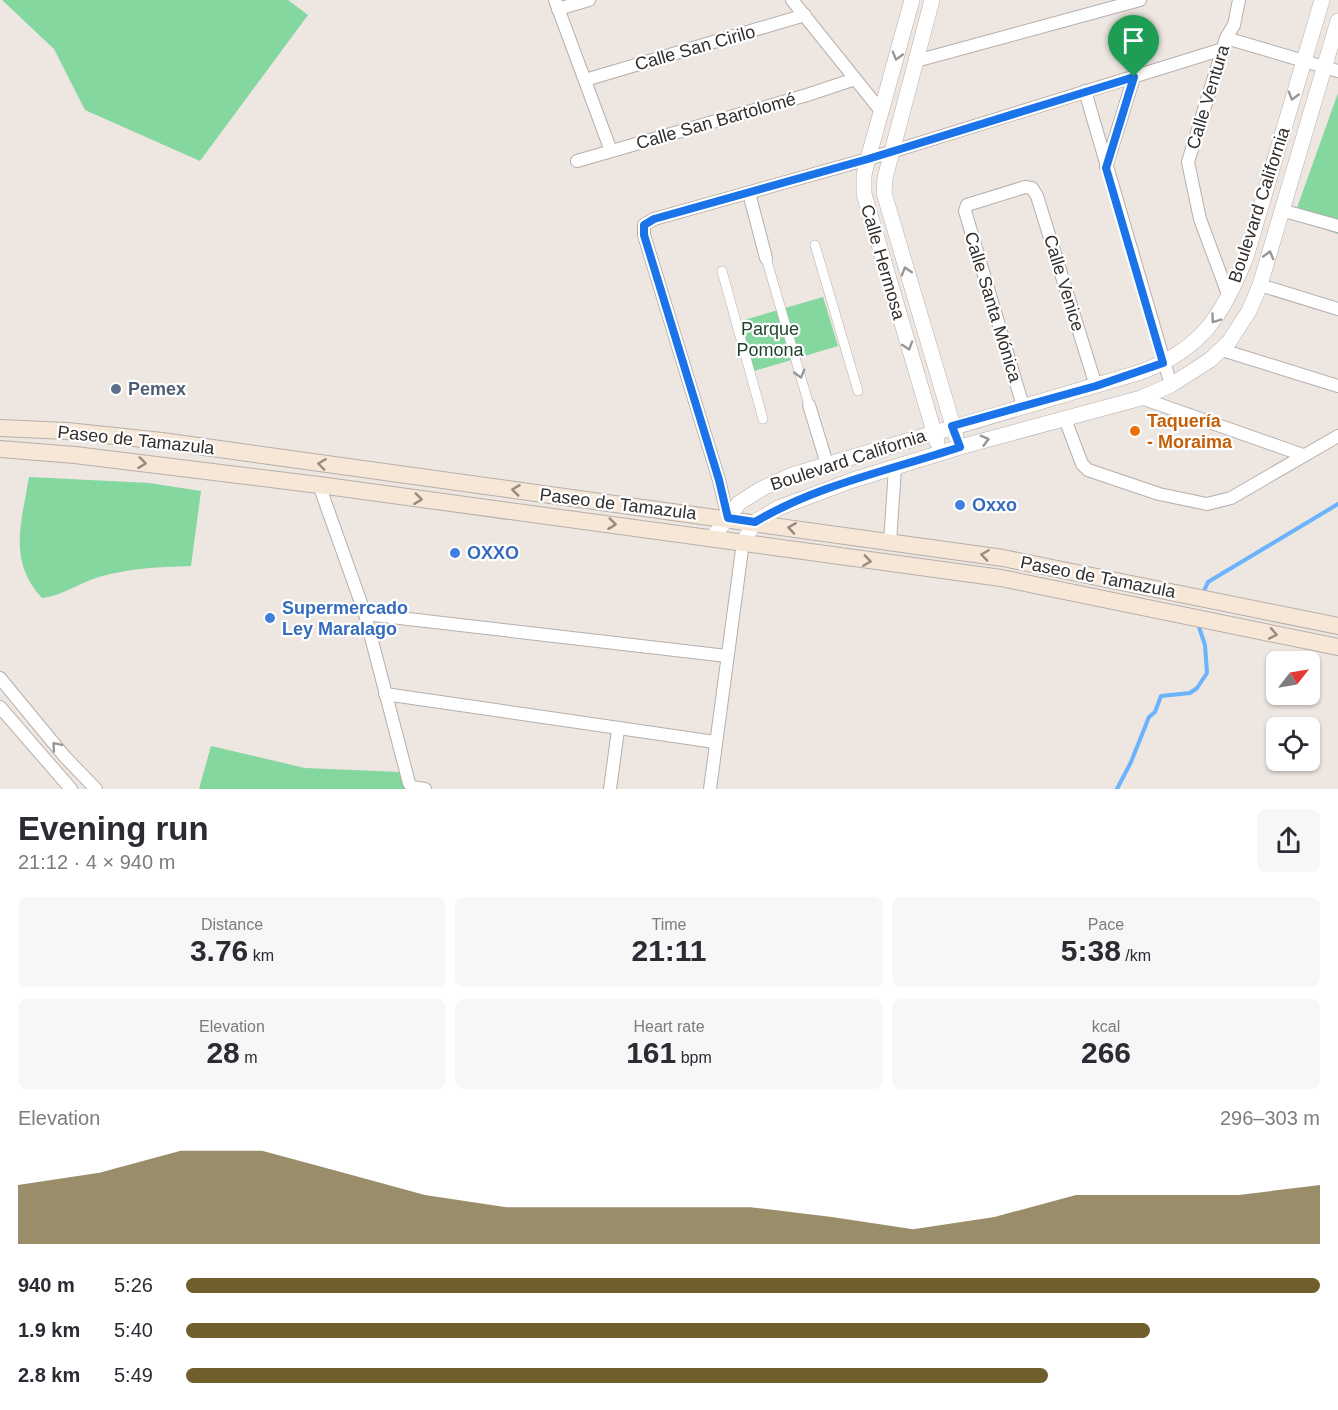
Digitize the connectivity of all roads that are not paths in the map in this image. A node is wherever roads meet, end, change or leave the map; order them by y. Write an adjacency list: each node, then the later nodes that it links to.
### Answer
1 (589, 0): 8 (street)
2 (912, 0): 19 (street, Calle Hermosa, one-way to 19)
3 (932, 0): 12 (street, Calle Hermosa)
4 (1140, 0): 12 (street)
5 (1239, 0): 11 (street, Calle Ventura)
6 (1322, 0): 13 (street, Boulevard California)
7 (796, 1): 9 (street)
8 (557, 4): 17 (street)
9 (805, 15): 16 (street); 17 (street, Calle San Cirilo)
10 (1338, 21): 14 (street, Boulevard California)
11 (1225, 44): 13 (street); 15 (street); 33 (street, Calle Ventura)
12 (916, 61): 20 (street, Calle Hermosa)
13 (1304, 61): 14 (street); 33 (street, Boulevard California, one-way to 33)
14 (1331, 69): 27 (street, Boulevard California)
15 (1134, 77): 18 (street); 24 (street)
16 (855, 79): 19 (street); 21 (street, Calle San Bartolomé)
17 (585, 80): 21 (street)
18 (1084, 91): 20 (street); 24 (street)
19 (881, 111): 22 (street, Calle Hermosa)
20 (893, 151): 22 (street); 46 (street, Calle Hermosa, one-way to 20)
21 (611, 152): 23 (street, Calle San Bartolomé)
22 (868, 159): 25 (street); 48 (street, Calle Hermosa, one-way to 48)
23 (577, 161)
24 (1106, 168): 36 (street)
25 (748, 194): 30 (street); 61 (street)
26 (965, 208): 38 (street, Calle Venice); 43 (street, Calle Santa Mónica)
27 (1281, 210): 28 (street); 32 (street, Boulevard California, one-way to 27)
28 (1338, 226)
29 (815, 245): 40 (street)
30 (766, 258): 42 (street, one-way to 42)
31 (722, 271): 44 (street)
32 (1260, 285): 34 (street); 35 (street, Boulevard California)
33 (1229, 297): 36 (street, Boulevard California, one-way to 36)
34 (1338, 309)
35 (1222, 350): 37 (street, Boulevard California); 39 (street)
36 (1163, 363): 37 (street); 38 (street, Boulevard California)
37 (1171, 385): 41 (street, Boulevard California)
38 (1096, 386): 43 (street, Boulevard California)
39 (1338, 386)
40 (858, 391)
41 (1141, 398): 45 (street, Boulevard California); 55 (street)
42 (809, 405): 56 (street)
43 (1023, 406): 46 (street, Boulevard California)
44 (763, 419)
45 (1065, 419): 51 (street, Boulevard California, one-way to 45); 55 (street)
46 (952, 426): 48 (street, Boulevard California); 51 (street, Calle Hermosa)
47 (0, 428): 50 (main road, Paseo de Tamazula)
48 (934, 432): 53 (street, Calle Hermosa); 56 (street, Boulevard California)
49 (1338, 436): 55 (street)
50 (140, 438): 54 (main road); 58 (main road, Paseo de Tamazula, one-way to 50)
51 (960, 447): 53 (street, Boulevard California)
52 (0, 449): 54 (main road, Paseo de Tamazula)
53 (941, 453): 57 (street, Boulevard California)
54 (75, 455): 59 (main road, Paseo de Tamazula, one-way to 59)
55 (1303, 455)
56 (826, 464): 61 (street, Boulevard California)
57 (895, 468): 62 (street, Boulevard California); 65 (street)
58 (380, 473): 60 (main road); 61 (main road, Paseo de Tamazula, one-way to 58)
59 (318, 485): 60 (main road, Paseo de Tamazula); 66 (street)
60 (378, 494): 63 (main road, Paseo de Tamazula, one-way to 63)
61 (728, 518): 62 (main road, Paseo de Tamazula); 63 (street, Boulevard California)
62 (755, 522): 64 (street, Boulevard California); 65 (main road, Paseo de Tamazula, one-way to 62)
63 (713, 537): 64 (main road, Paseo de Tamazula)
64 (743, 542): 68 (main road, Paseo de Tamazula, one-way to 68); 69 (street)
65 (890, 542): 67 (main road, Paseo de Tamazula, one-way to 65)
66 (365, 614): 69 (street); 72 (street)
67 (1338, 626)
68 (1338, 647)
69 (727, 656): 75 (street)
70 (0, 678): 71 (street)
71 (4, 689): 77 (street, one-way to 71)
72 (385, 694): 74 (street); 78 (street)
73 (0, 707): 76 (street)
74 (618, 730): 75 (street); 79 (street)
75 (715, 742): 80 (street)
76 (71, 789)
77 (96, 789)
78 (425, 789)
79 (610, 789)
80 (710, 789)

